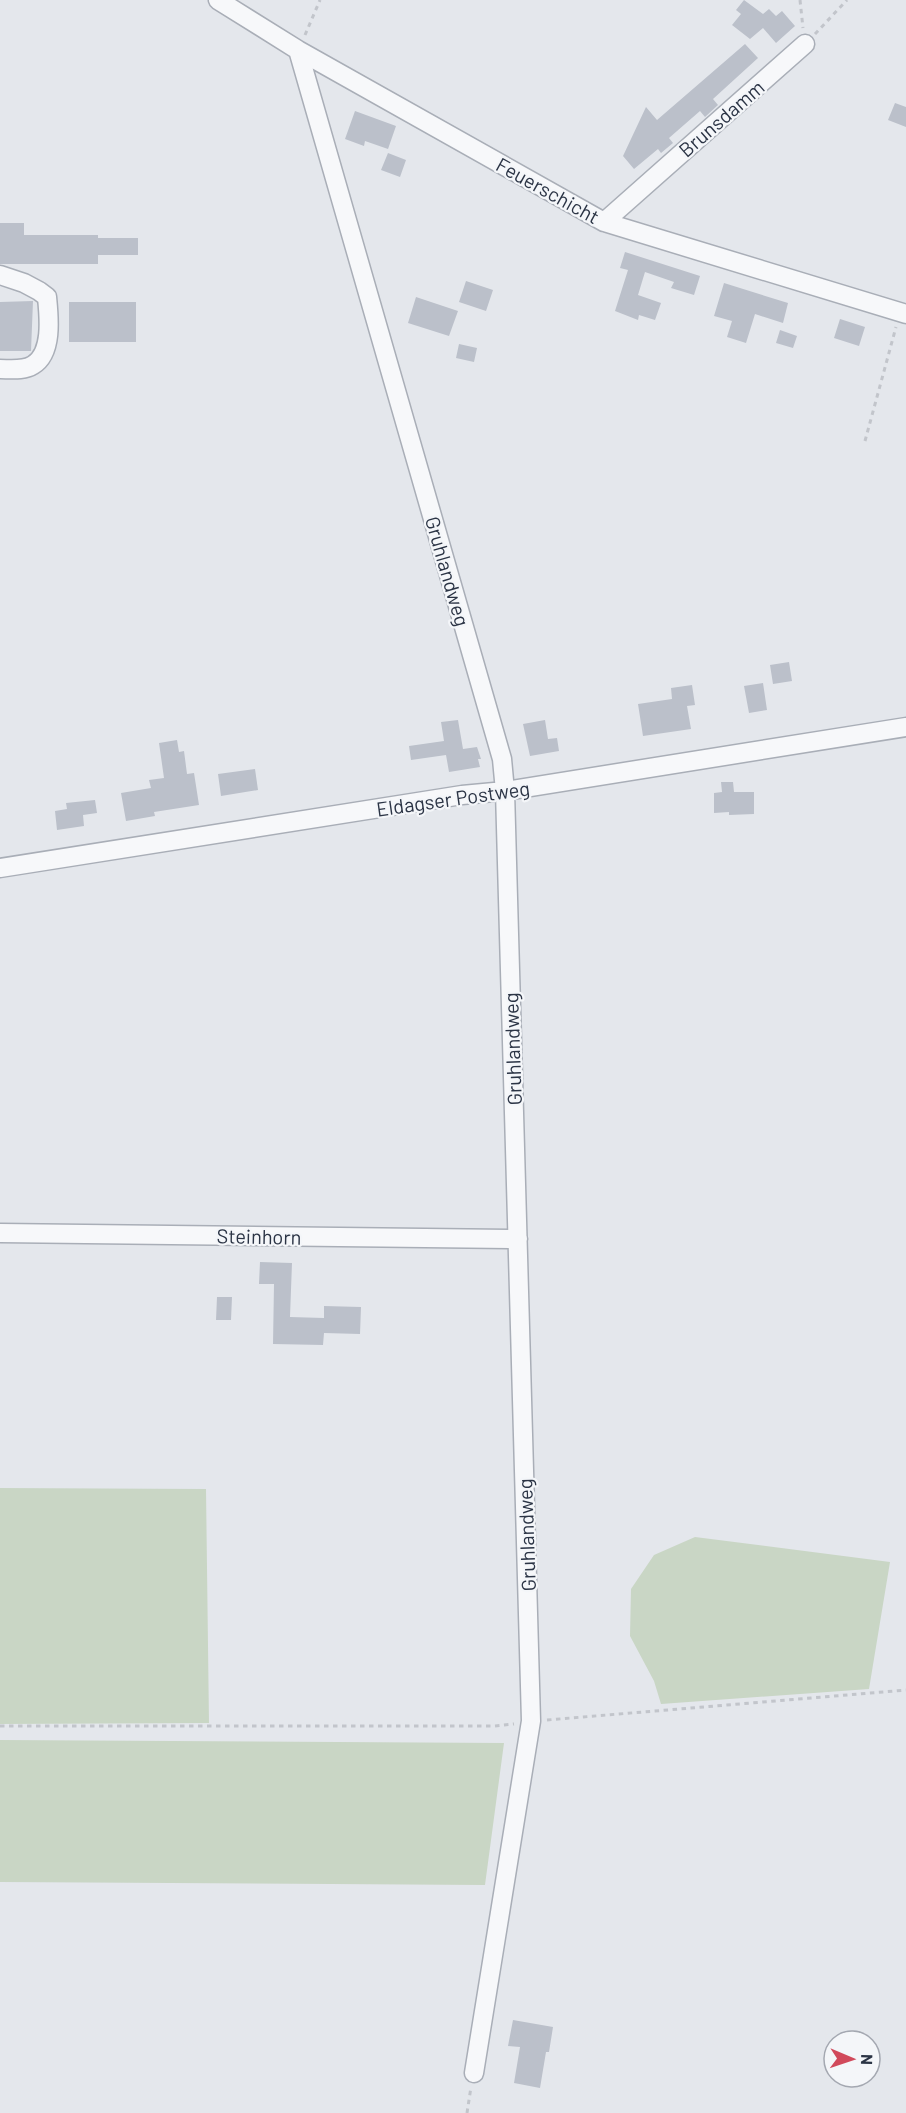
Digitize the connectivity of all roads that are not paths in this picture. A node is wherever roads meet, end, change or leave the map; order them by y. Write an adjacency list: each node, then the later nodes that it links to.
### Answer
1 (218, 0): 3 (street, Feuerschicht)
2 (805, 44): 4 (street, Brunsdamm)
3 (298, 50): 4 (street, Feuerschicht); 9 (street, Gruhlandweg)
4 (604, 222): 6 (street, Feuerschicht)
5 (0, 275): 7 (street)
6 (904, 307)
7 (0, 369)
8 (906, 727): 9 (street, Eldagser Postweg)
9 (505, 791): 10 (street, Eldagser Postweg); 12 (street, Gruhlandweg)
10 (0, 868)
11 (0, 1233): 12 (street, Steinhorn)
12 (518, 1239): 13 (street, Gruhlandweg)
13 (474, 2073)

